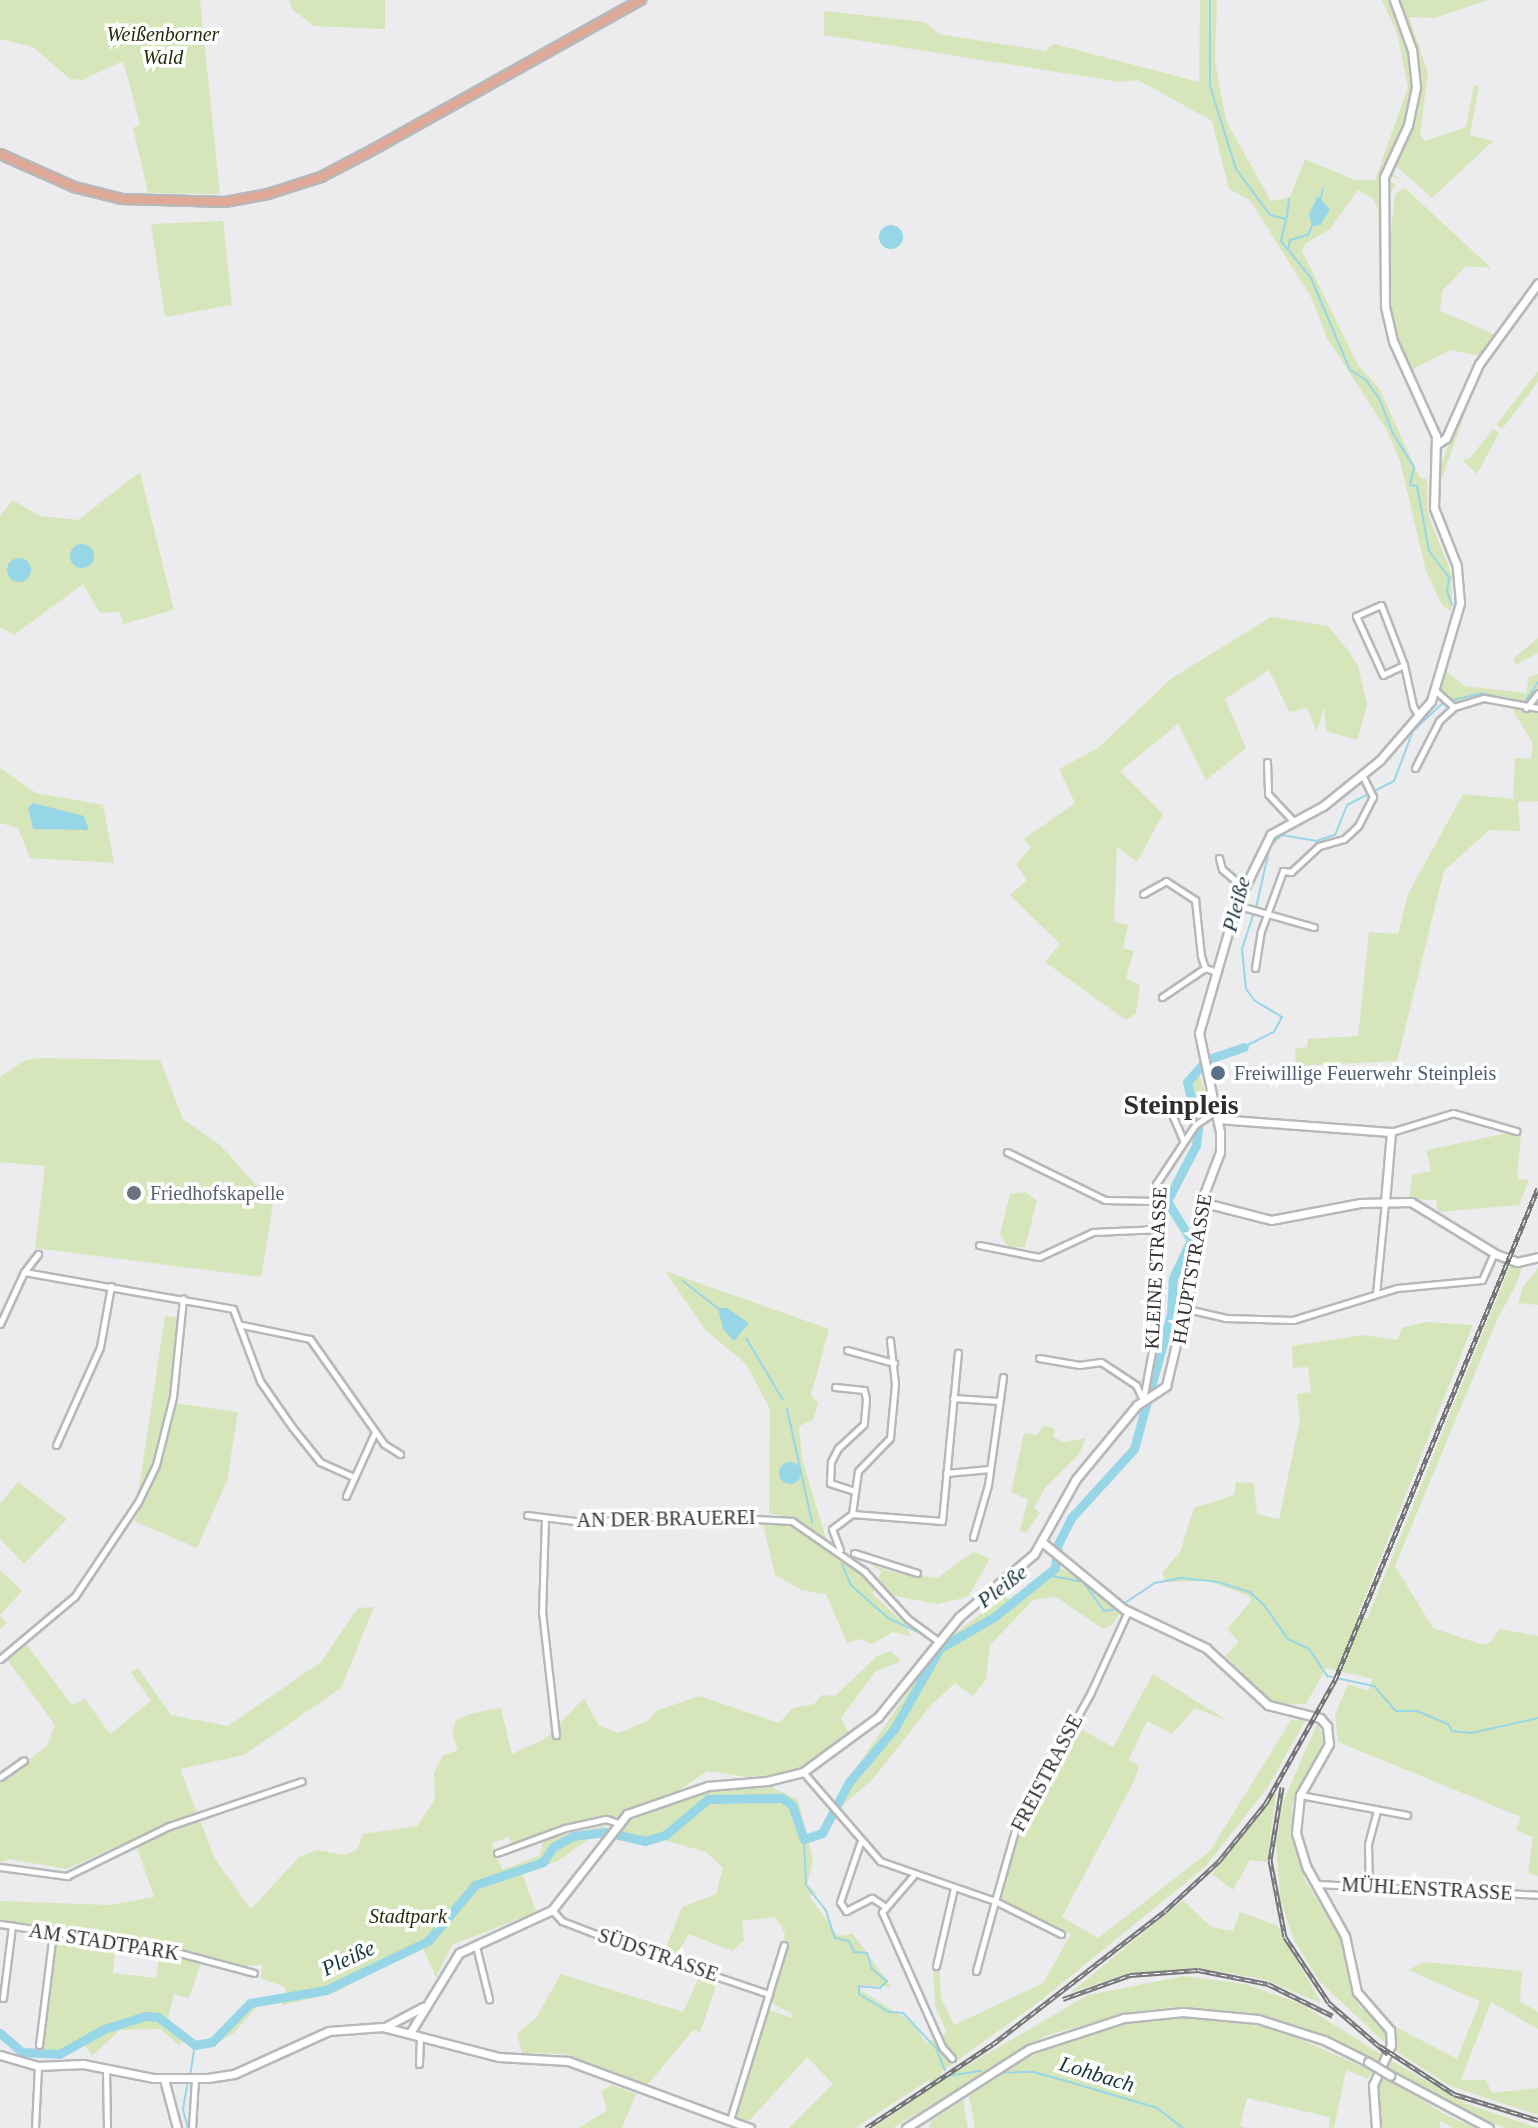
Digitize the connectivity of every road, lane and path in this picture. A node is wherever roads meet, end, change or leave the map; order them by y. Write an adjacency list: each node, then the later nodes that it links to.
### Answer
1 (641, 0): 3 (main road)
2 (1394, 0): 5 (main road)
3 (0, 154)
4 (1538, 283): 5 (main road)
5 (1437, 444): 7 (main road, HAUPTSTRASSE)
6 (1404, 665): 6 (street); 12 (street)
7 (1439, 693): 9 (street); 12 (main road, HAUPTSTRASSE)
8 (1538, 693): 11 (street)
9 (1454, 707): 11 (street); 14 (street)
10 (1538, 708): 11 (street)
11 (1525, 709)
12 (1418, 715): 15 (main road, HAUPTSTRASSE)
13 (1267, 762): 16 (street)
14 (1415, 768)
15 (1362, 774): 16 (main road, HAUPTSTRASSE); 21 (street)
16 (1295, 823): 18 (main road, HAUPTSTRASSE)
17 (1219, 858): 18 (street)
18 (1244, 888): 20 (main road, HAUPTSTRASSE)
19 (1143, 894): 23 (street)
20 (1236, 905): 21 (street); 25 (main road, HAUPTSTRASSE)
21 (1266, 916): 22 (street); 24 (street)
22 (1314, 927)
23 (1205, 968): 25 (street); 26 (street)
24 (1255, 968)
25 (1214, 971): 28 (main road, HAUPTSTRASSE)
26 (1162, 997)
27 (1169, 1107): 31 (street)
28 (1220, 1116): 30 (main road); 31 (street, KLEINE STRASSE); 34 (main road, HAUPTSTRASSE)
29 (1516, 1131): 30 (street)
30 (1391, 1132): 35 (main road)
31 (1183, 1140): 33 (street, KLEINE STRASSE)
32 (1007, 1152): 33 (street)
33 (1155, 1201): 36 (street, KLEINE STRASSE)
34 (1201, 1202): 35 (main road); 45 (main road, HAUPTSTRASSE)
35 (1385, 1202): 38 (main road); 43 (street)
36 (1161, 1229): 37 (street); 57 (street, KLEINE STRASSE)
37 (979, 1245)
38 (1494, 1253): 40 (main road); 43 (street)
39 (38, 1254): 41 (street)
40 (1535, 1259)
41 (24, 1272): 42 (street); 46 (street)
42 (111, 1286): 44 (street); 60 (street)
43 (1376, 1294): 45 (street)
44 (183, 1299): 48 (street); 77 (street)
45 (1187, 1309): 57 (main road, HAUPTSTRASSE)
46 (2, 1312): 47 (street)
47 (0, 1324)
48 (241, 1325): 59 (street); 64 (street)
49 (890, 1340): 53 (street)
50 (847, 1350): 53 (street)
51 (958, 1353): 56 (street)
52 (1039, 1358): 57 (street)
53 (894, 1363): 65 (street)
54 (1003, 1377): 58 (street)
55 (835, 1387): 65 (street)
56 (953, 1398): 58 (street); 63 (street)
57 (1145, 1400): 71 (main road, HAUPTSTRASSE)
58 (999, 1401): 62 (street)
59 (375, 1432): 61 (street); 64 (street)
60 (56, 1445)
61 (400, 1454)
62 (990, 1469): 63 (street); 70 (street)
63 (946, 1473): 67 (street)
64 (352, 1476): 66 (street)
65 (855, 1491): 67 (street)
66 (346, 1496)
67 (852, 1514): 72 (street)
68 (527, 1515): 69 (street, AN DER BRAUEREI)
69 (545, 1518): 72 (street, AN DER BRAUEREI); 78 (street)
70 (973, 1537)
71 (1042, 1542): 75 (main road); 76 (main road, HAUPTSTRASSE)
72 (842, 1555): 73 (street, AN DER BRAUEREI)
73 (852, 1562): 74 (street); 76 (street, AN DER BRAUEREI)
74 (917, 1573)
75 (1123, 1608): 83 (main road); 95 (street, FREISTRASSE)
76 (937, 1640): 80 (main road, HAUPTSTRASSE)
77 (0, 1659)
78 (556, 1735)
79 (24, 1760): 81 (street)
80 (803, 1772): 86 (main road, HAUPTSTRASSE); 87 (street)
81 (0, 1777)
82 (302, 1781): 89 (street)
83 (1300, 1795): 84 (street); 91 (main road)
84 (1377, 1810): 85 (street); 92 (street)
85 (1407, 1815)
86 (616, 1825): 88 (street); 97 (main road, HAUPTSTRASSE)
87 (860, 1843): 90 (street); 96 (street)
88 (497, 1853)
89 (0, 1867)
90 (913, 1876): 93 (street); 96 (street)
91 (1316, 1884): 92 (street, MÜHLENSTRASSE); 130 (main road)
92 (1369, 1886): 94 (street, MÜHLENSTRASSE)
93 (954, 1888): 95 (street); 104 (street)
94 (1538, 1895)
95 (995, 1901): 101 (street); 105 (street, FREISTRASSE)
96 (886, 1907): 116 (street)
97 (552, 1910): 102 (main road, HAUPTSTRASSE); 107 (street, SÜDSTRASSE)
98 (0, 1924): 99 (street, AM STADTPARK)
99 (12, 1926): 100 (street, AM STADTPARK); 108 (street)
100 (53, 1933): 106 (street, AM STADTPARK); 114 (street)
101 (1061, 1934)
102 (475, 1943): 109 (street); 110 (main road)
103 (784, 1945): 107 (street)
104 (936, 1966)
105 (976, 1971)
106 (254, 1973)
107 (769, 1994): 122 (street)
108 (3, 1998)
109 (489, 1999)
110 (428, 2004): 111 (main road); 112 (main road)
111 (383, 2027): 112 (main road); 121 (main road)
112 (410, 2033): 113 (main road)
113 (420, 2036): 117 (street); 122 (main road)
114 (39, 2045)
115 (0, 2055): 118 (main road)
116 (952, 2058)
117 (419, 2064)
118 (38, 2066): 119 (main road); 124 (street)
119 (106, 2068): 120 (main road); 125 (street)
120 (164, 2079): 121 (main road); 126 (main road)
121 (191, 2079): 127 (street)
122 (731, 2123): 128 (main road)
123 (918, 2124): 129 (main road); 131 (main road, bridge)
124 (35, 2128)
125 (107, 2128)
126 (177, 2128)
127 (192, 2128)
128 (750, 2128)
129 (906, 2128)
130 (1376, 2128)
131 (1489, 2128)

